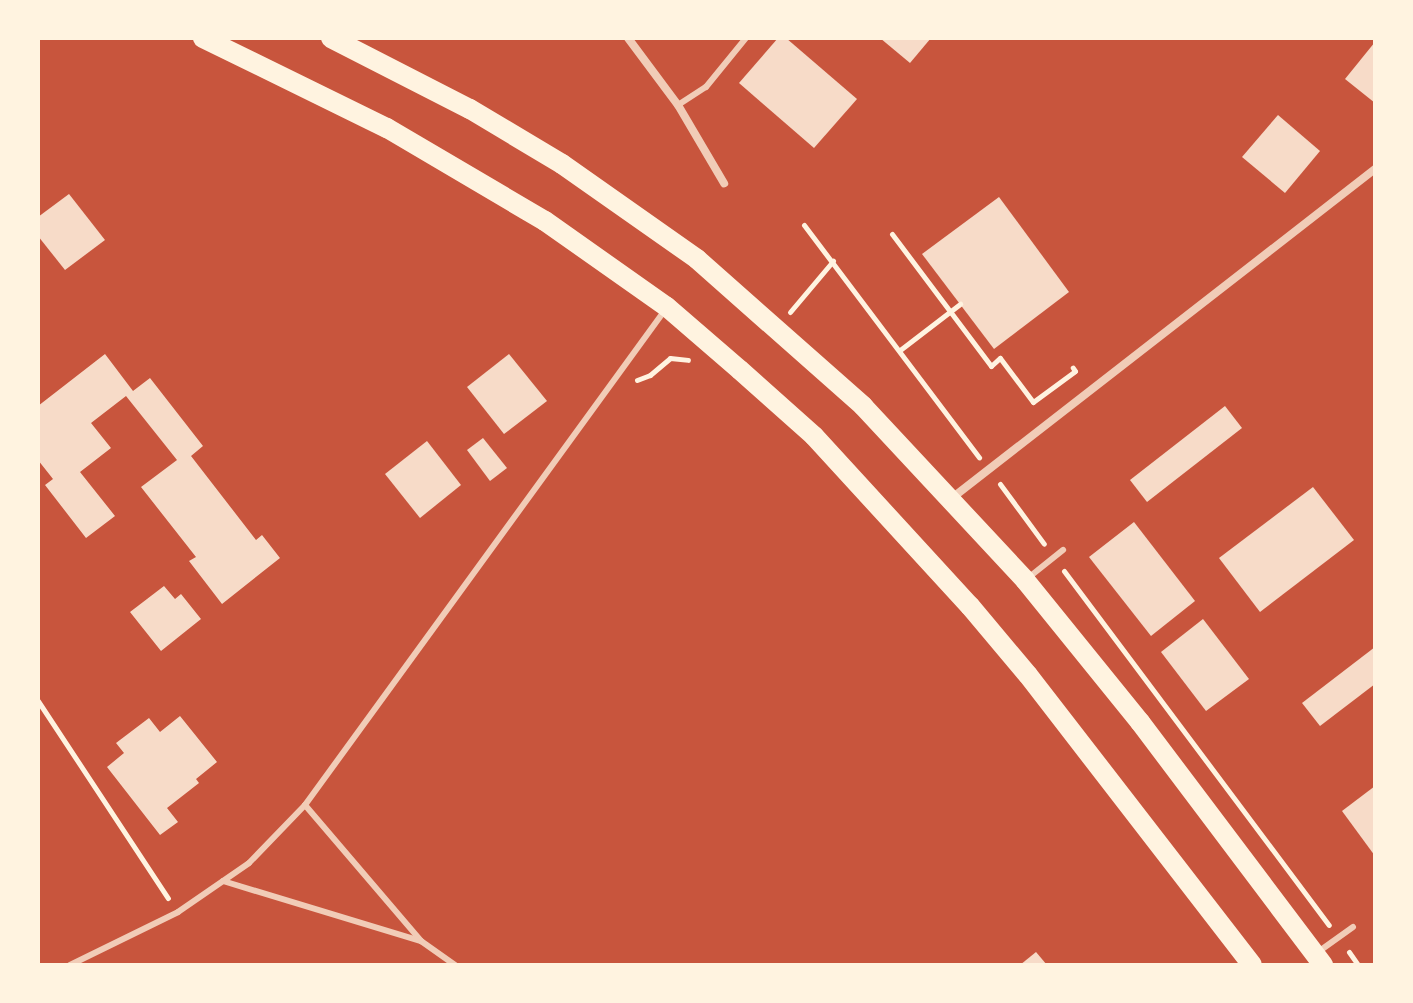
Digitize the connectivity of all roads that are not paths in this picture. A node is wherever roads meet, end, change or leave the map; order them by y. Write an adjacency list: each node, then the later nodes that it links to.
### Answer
1 (203, 38): 8 (main road)
2 (331, 38): 9 (main road)
3 (628, 38): 5 (street)
4 (746, 38): 5 (lane)
5 (678, 105): 7 (street)
6 (1375, 169): 9 (street)
7 (724, 183)
8 (667, 307): 12 (lane); 19 (main road)
9 (952, 498): 11 (main road)
10 (1063, 550): 11 (lane)
11 (1025, 580): 16 (main road)
12 (305, 805): 13 (lane); 15 (lane)
13 (223, 881): 15 (lane); 17 (lane)
14 (1353, 927): 16 (lane)
15 (421, 941): 18 (lane)
16 (1319, 960)
17 (70, 965)
18 (455, 965)
19 (1252, 965)

